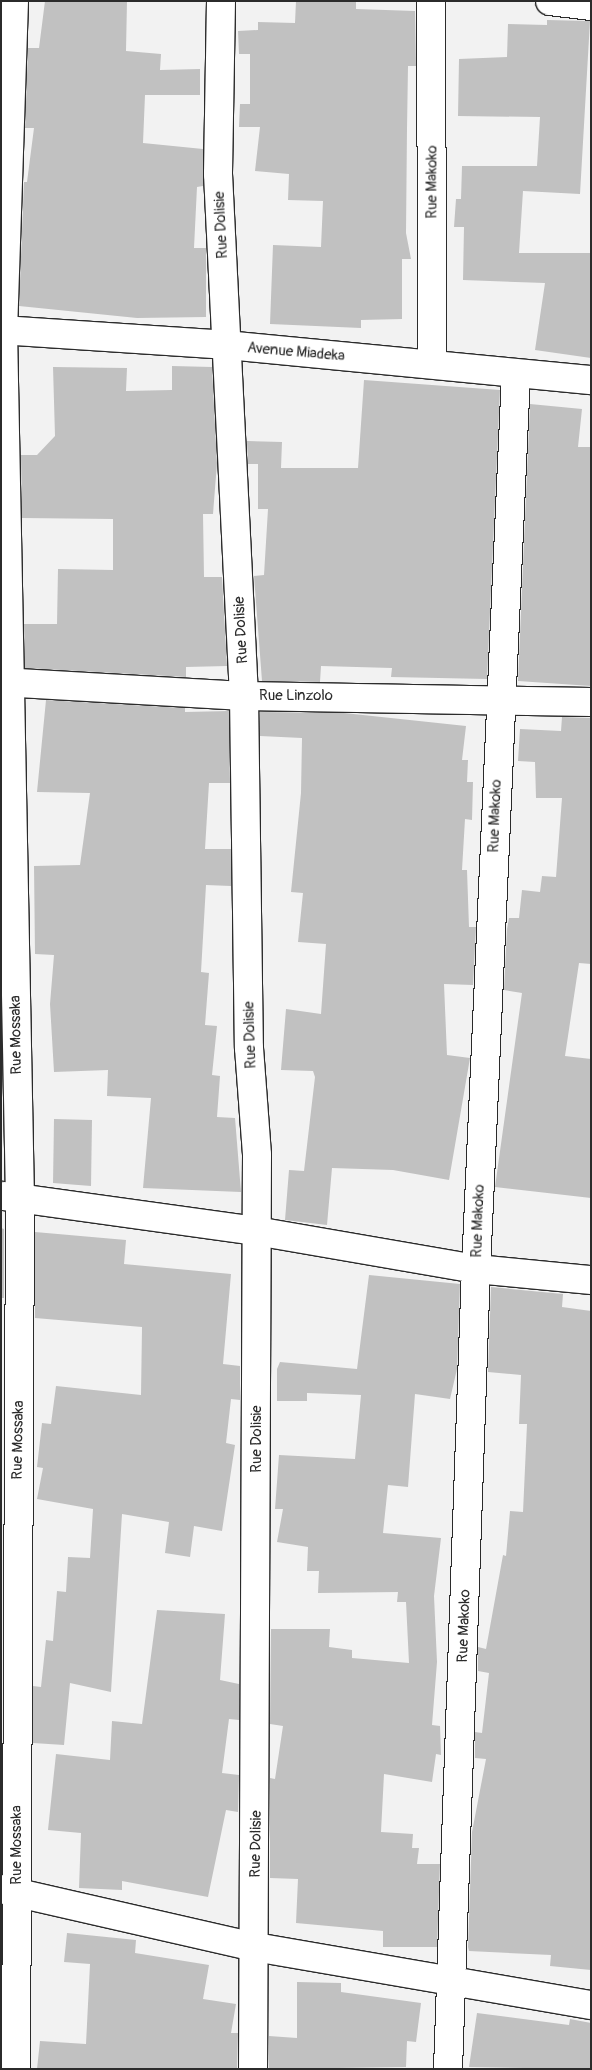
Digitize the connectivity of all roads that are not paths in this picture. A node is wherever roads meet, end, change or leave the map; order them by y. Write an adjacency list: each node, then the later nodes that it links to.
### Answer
1 (14, 1): 6 (street, Rue Mossaka)
2 (221, 1): 7 (street, Rue Dolisie)
3 (431, 1): 8 (street, Rue Makoko)
4 (550, 1): 5 (street)
5 (591, 6)
6 (2, 330): 7 (street, Avenue Miadeka); 11 (street, Rue Mossaka)
7 (226, 346): 8 (street, Avenue Miadeka); 12 (street, Rue Dolisie)
8 (432, 363): 9 (street, Avenue Miadeka)
9 (516, 374): 10 (street, Avenue Miadeka); 13 (street, Rue Makoko)
10 (591, 380)
11 (5, 682): 12 (street, Rue Linzolo); 15 (street, Rue Mossaka)
12 (244, 696): 13 (street, Rue Linzolo); 16 (street, Rue Dolisie)
13 (500, 700): 14 (street, Rue Linzolo); 17 (street, Rue Makoko)
14 (591, 702)
15 (11, 1197): 16 (street); 19 (street, Rue Mossaka)
16 (256, 1231): 17 (street); 20 (street, Rue Dolisie)
17 (476, 1269): 18 (street); 21 (street, Rue Makoko)
18 (591, 1280)
19 (9, 1891): 20 (street); 23 (street, Rue Mossaka)
20 (255, 1948): 21 (street); 24 (street, Rue Dolisie)
21 (452, 1984): 22 (street); 25 (street, Rue Makoko)
22 (591, 2005)
23 (16, 2069)
24 (253, 2069)
25 (448, 2069)

